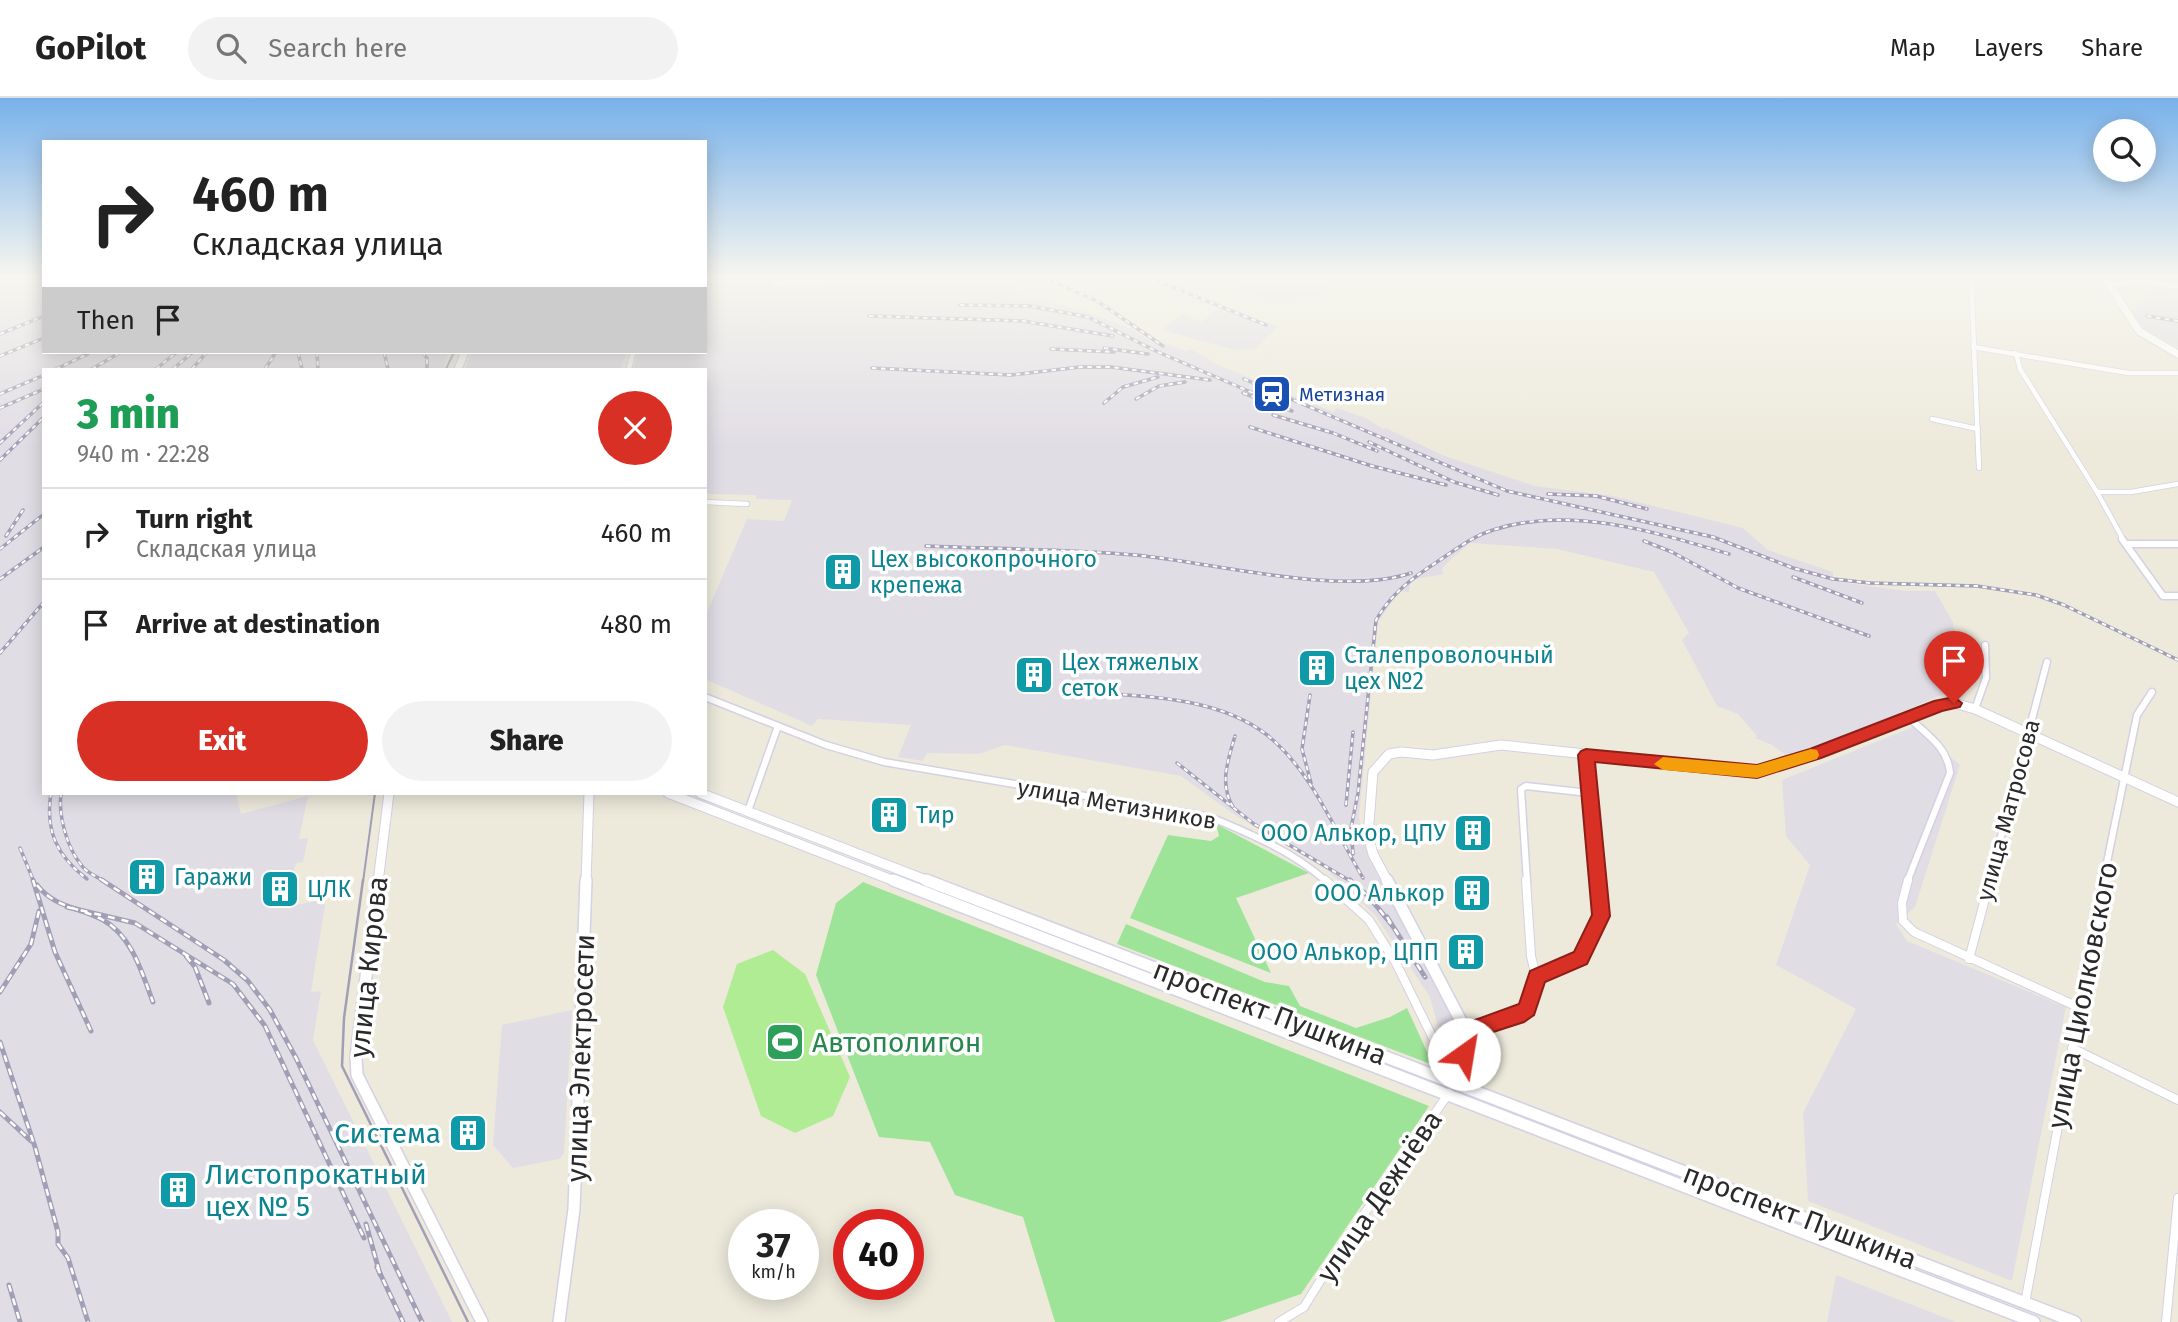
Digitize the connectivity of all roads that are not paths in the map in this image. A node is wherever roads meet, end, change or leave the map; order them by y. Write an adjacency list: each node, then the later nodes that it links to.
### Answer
1 (1973, 332): 3 (street)
2 (2138, 332): 5 (main road)
3 (1973, 347): 4 (street); 8 (street)
4 (2016, 353): 6 (street); 11 (street)
5 (2178, 354)
6 (2178, 373)
7 (1932, 419): 8 (street)
8 (1978, 429): 9 (street)
9 (1979, 468)
10 (2175, 486): 11 (street); 12 (street)
11 (2097, 492): 15 (street)
12 (2178, 493)
13 (707, 502): 14 (street)
14 (747, 503)
15 (2128, 544): 16 (street); 17 (street)
16 (2177, 544)
17 (2178, 596)
18 (1985, 645): 22 (street)
19 (2047, 662): 25 (street, улица Матросова)
20 (2152, 691): 27 (street, улица Циолковского)
21 (707, 698): 24 (street, улица Метизников)
22 (1975, 709): 23 (main road); 25 (main road)
23 (1908, 717): 26 (main road); 37 (street)
24 (778, 726): 34 (street); 42 (street, улица Метизников)
25 (2029, 735): 27 (main road); 37 (street, улица Матросова)
26 (1586, 755): 28 (street); 40 (main road)
27 (2123, 777): 33 (main road); 39 (street, улица Циолковского)
28 (1589, 793): 38 (street); 38 (street)
29 (389, 795): 47 (main road, улица Кирова)
30 (589, 795): 48 (main road, улица Электросети)
31 (673, 795): 36 (main road, проспект Пушкина)
32 (705, 795): 34 (main road, проспект Пушкина)
33 (2178, 802)
34 (748, 811): 35 (main road, проспект Пушкина)
35 (879, 861): 36 (main road); 42 (main road, проспект Пушкина)
36 (871, 873): 43 (main road, проспект Пушкина)
37 (1969, 959): 39 (street)
38 (1536, 977): 40 (street)
39 (2078, 1007): 41 (street, улица Циолковского)
40 (1466, 1038): 42 (main road)
41 (2071, 1048): 44 (street); 46 (street, улица Циолковского)
42 (1454, 1082): 43 (street, улица Дежнёва); 46 (main road, проспект Пушкина)
43 (1448, 1095): 49 (street, улица Дежнёва); 50 (main road, проспект Пушкина)
44 (2178, 1100)
45 (2178, 1198): 52 (street)
46 (2025, 1303): 51 (main road, проспект Пушкина)
47 (482, 1322)
48 (559, 1322)
49 (1279, 1322)
50 (2034, 1322)
51 (2075, 1322)
52 (2166, 1322)

